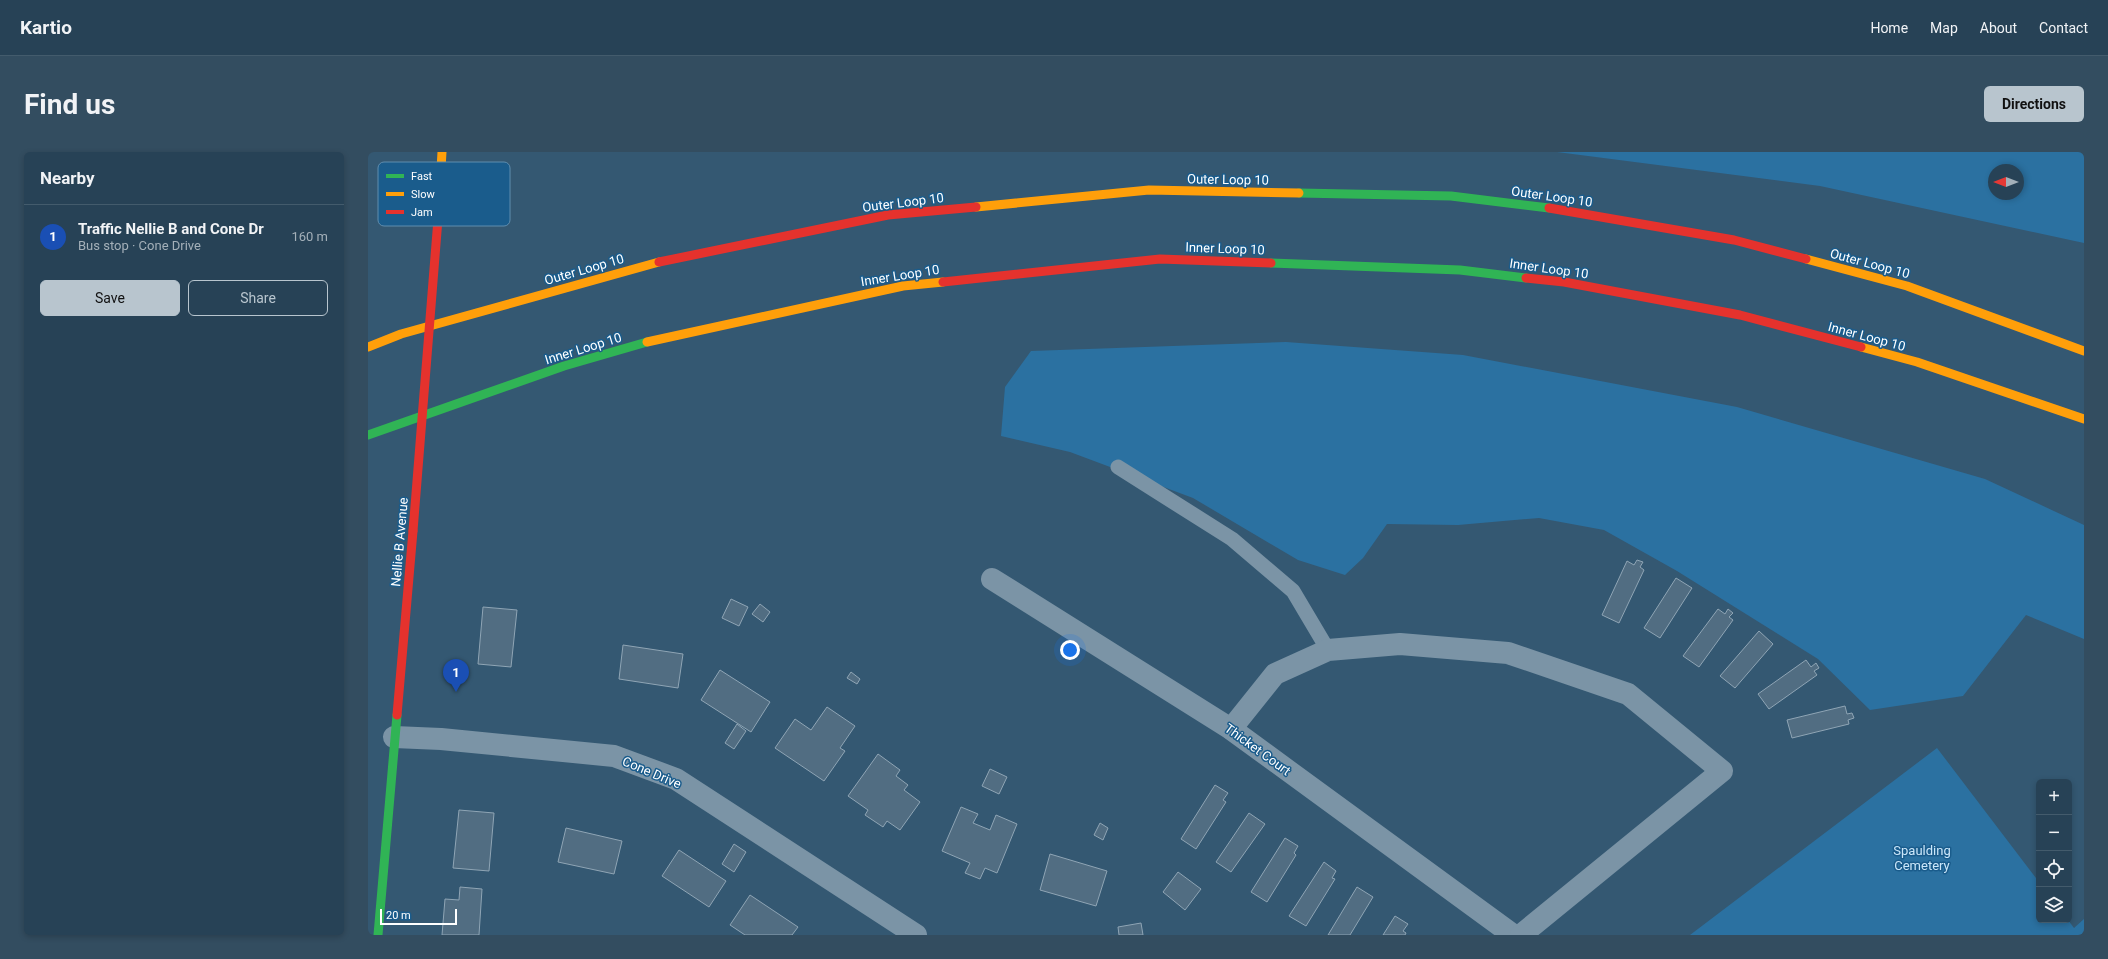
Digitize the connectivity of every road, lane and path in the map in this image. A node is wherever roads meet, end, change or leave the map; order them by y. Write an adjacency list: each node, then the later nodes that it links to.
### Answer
1 (442, 152): 2 (main road, Nellie B Avenue, bridge)
2 (441, 162)
3 (437, 226): 12 (main road, Nellie B Avenue, bridge)
4 (368, 347): 5 (main road, Outer Loop 10)
5 (2084, 351)
6 (2084, 419): 7 (main road, Inner Loop 10)
7 (368, 435)
8 (1118, 467): 10 (lane)
9 (992, 579): 11 (street, Thicket Court)
10 (1328, 650): 11 (street); 16 (street)
11 (1231, 729): 15 (street, Thicket Court)
12 (394, 737): 13 (main road, Nellie B Avenue); 14 (street, Cone Drive)
13 (378, 935)
14 (916, 935)
15 (1513, 935)
16 (1520, 935)

